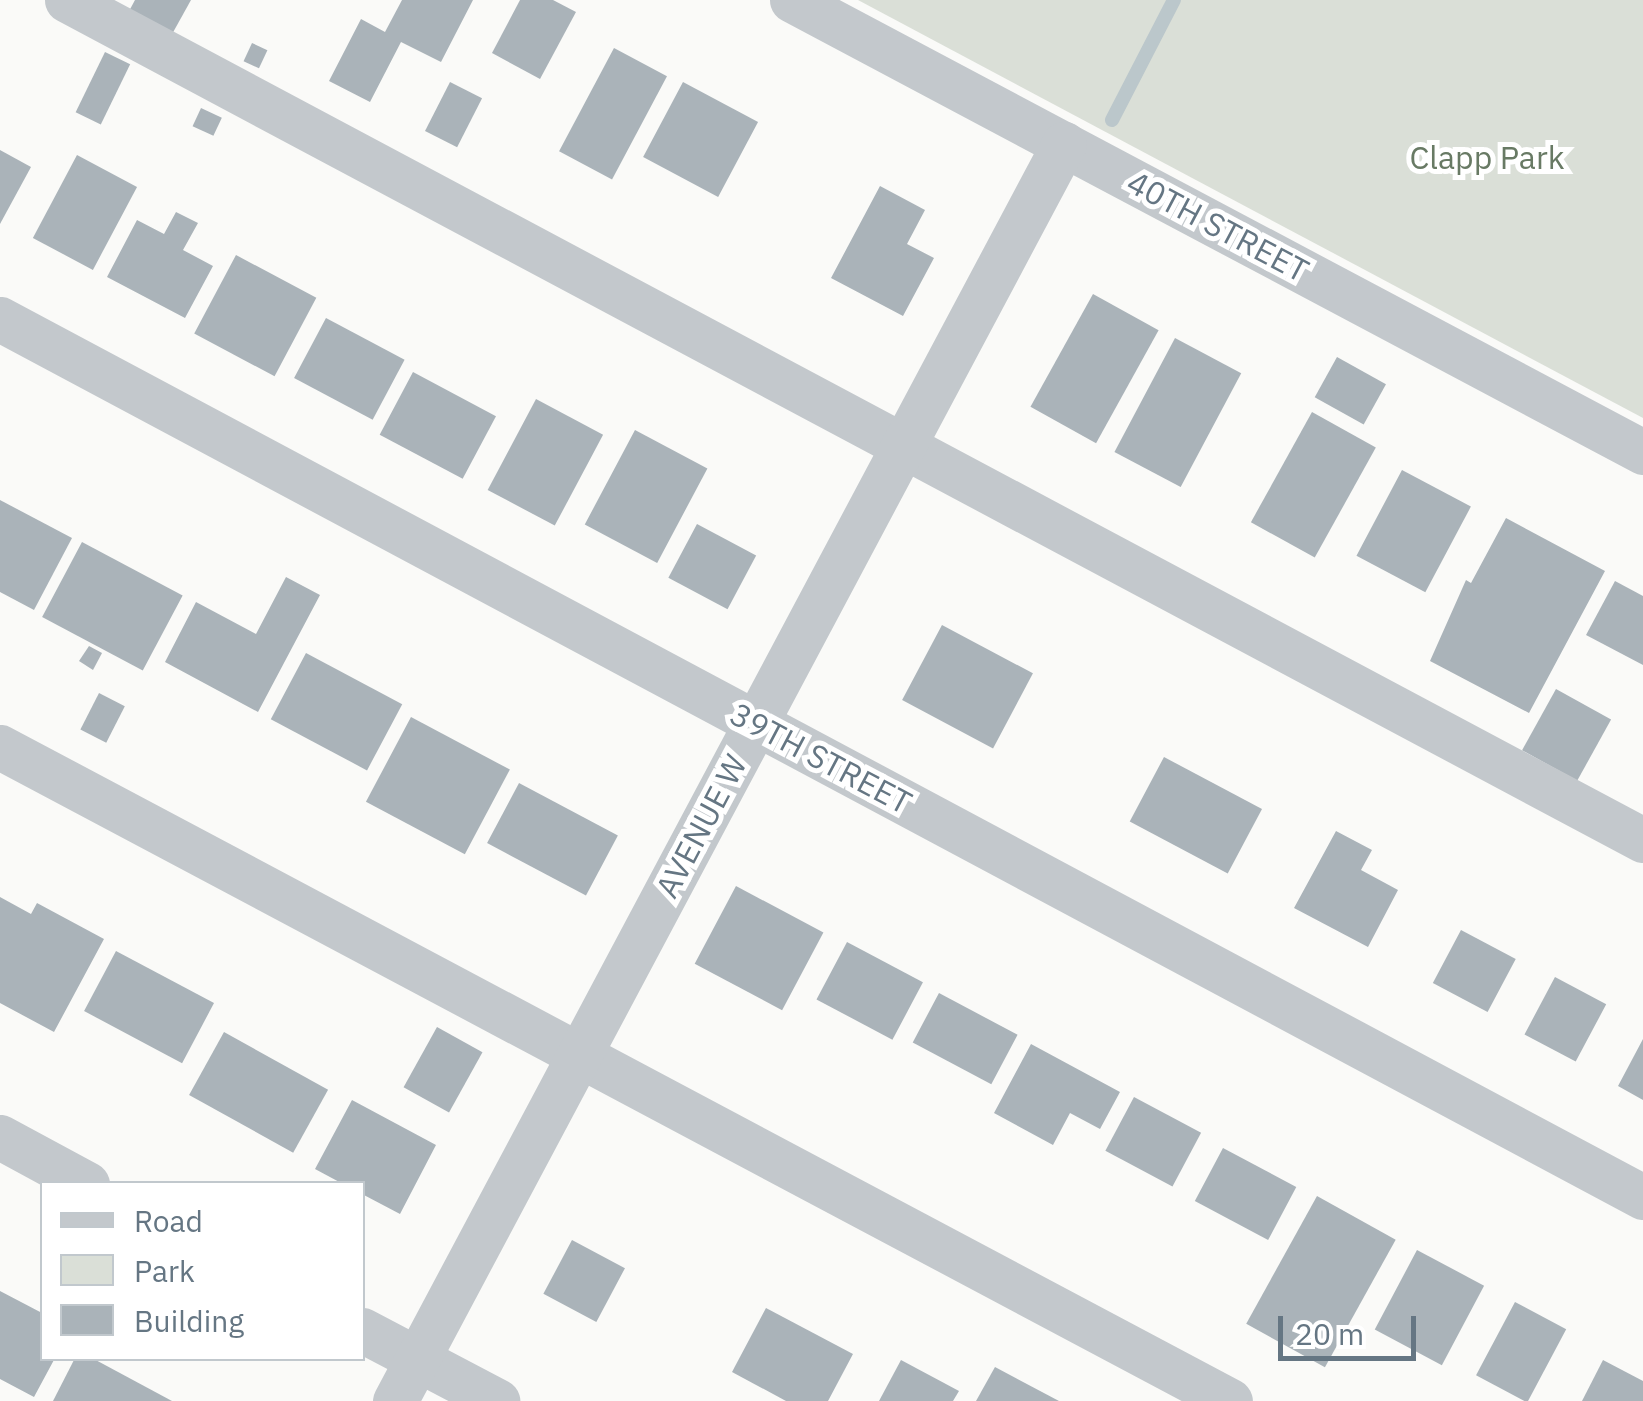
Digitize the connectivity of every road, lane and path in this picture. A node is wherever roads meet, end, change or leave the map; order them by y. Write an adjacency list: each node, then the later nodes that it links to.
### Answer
1 (67, 0): 5 (street)
2 (792, 0): 3 (street, 40TH STREET)
3 (1064, 144): 5 (street, AVENUE W); 6 (street, 40TH STREET)
4 (0, 319): 7 (street, 39TH STREET)
5 (903, 447): 7 (street, AVENUE W); 9 (street)
6 (1643, 452)
7 (756, 723): 10 (street, AVENUE W); 13 (street, 39TH STREET)
8 (0, 747): 10 (street)
9 (1643, 840)
10 (580, 1054): 15 (street, AVENUE W); 18 (street)
11 (0, 1137): 12 (street)
12 (81, 1181)
13 (1643, 1197)
14 (365, 1332): 15 (street)
15 (417, 1359): 16 (street, AVENUE W); 17 (street)
16 (395, 1401)
17 (497, 1401)
18 (1230, 1401)

